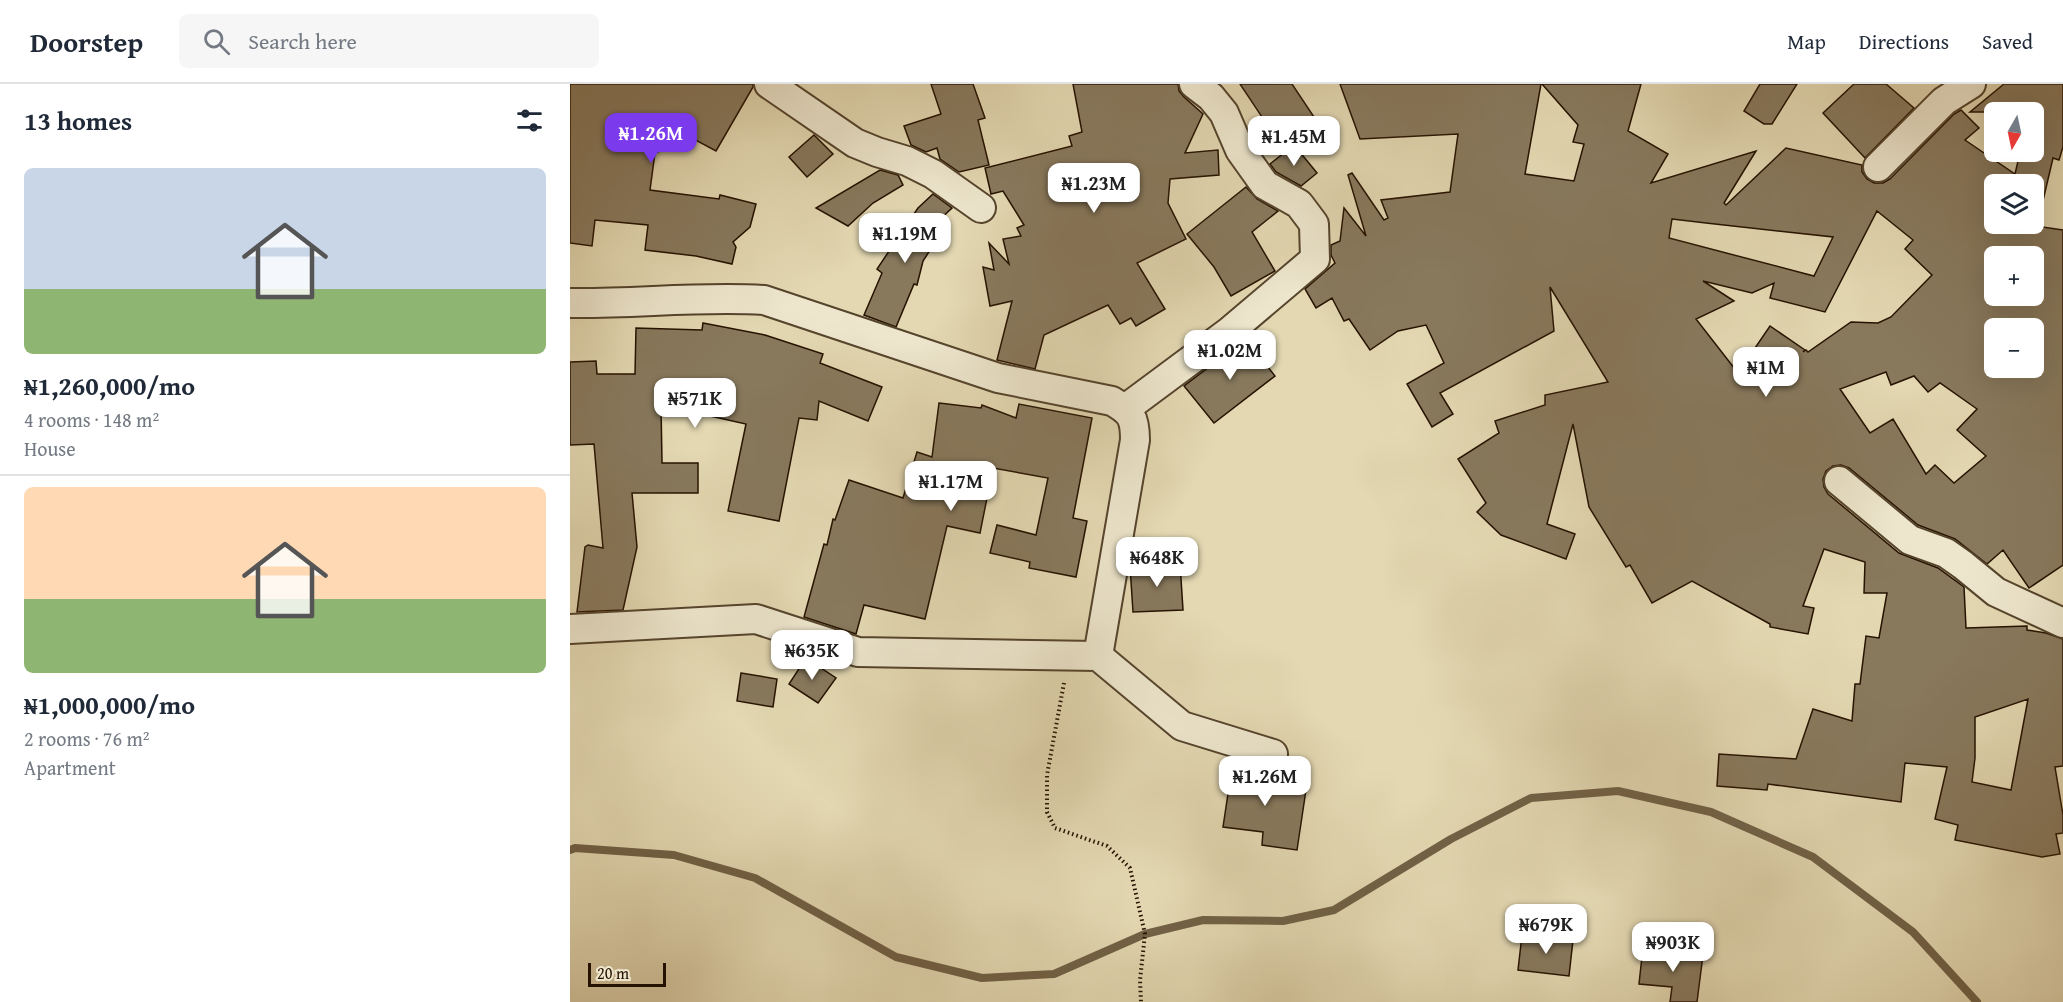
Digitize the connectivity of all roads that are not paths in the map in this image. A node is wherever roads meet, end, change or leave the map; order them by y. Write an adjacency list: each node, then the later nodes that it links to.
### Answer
1 (769, 84): 5 (street)
2 (1194, 84): 7 (street)
3 (1971, 84): 4 (street)
4 (1878, 167)
5 (981, 208)
6 (570, 303): 7 (street)
7 (1125, 409): 11 (street)
8 (1839, 481): 9 (street)
9 (2063, 623)
10 (570, 629): 11 (street)
11 (1098, 656): 12 (street)
12 (1273, 754)

